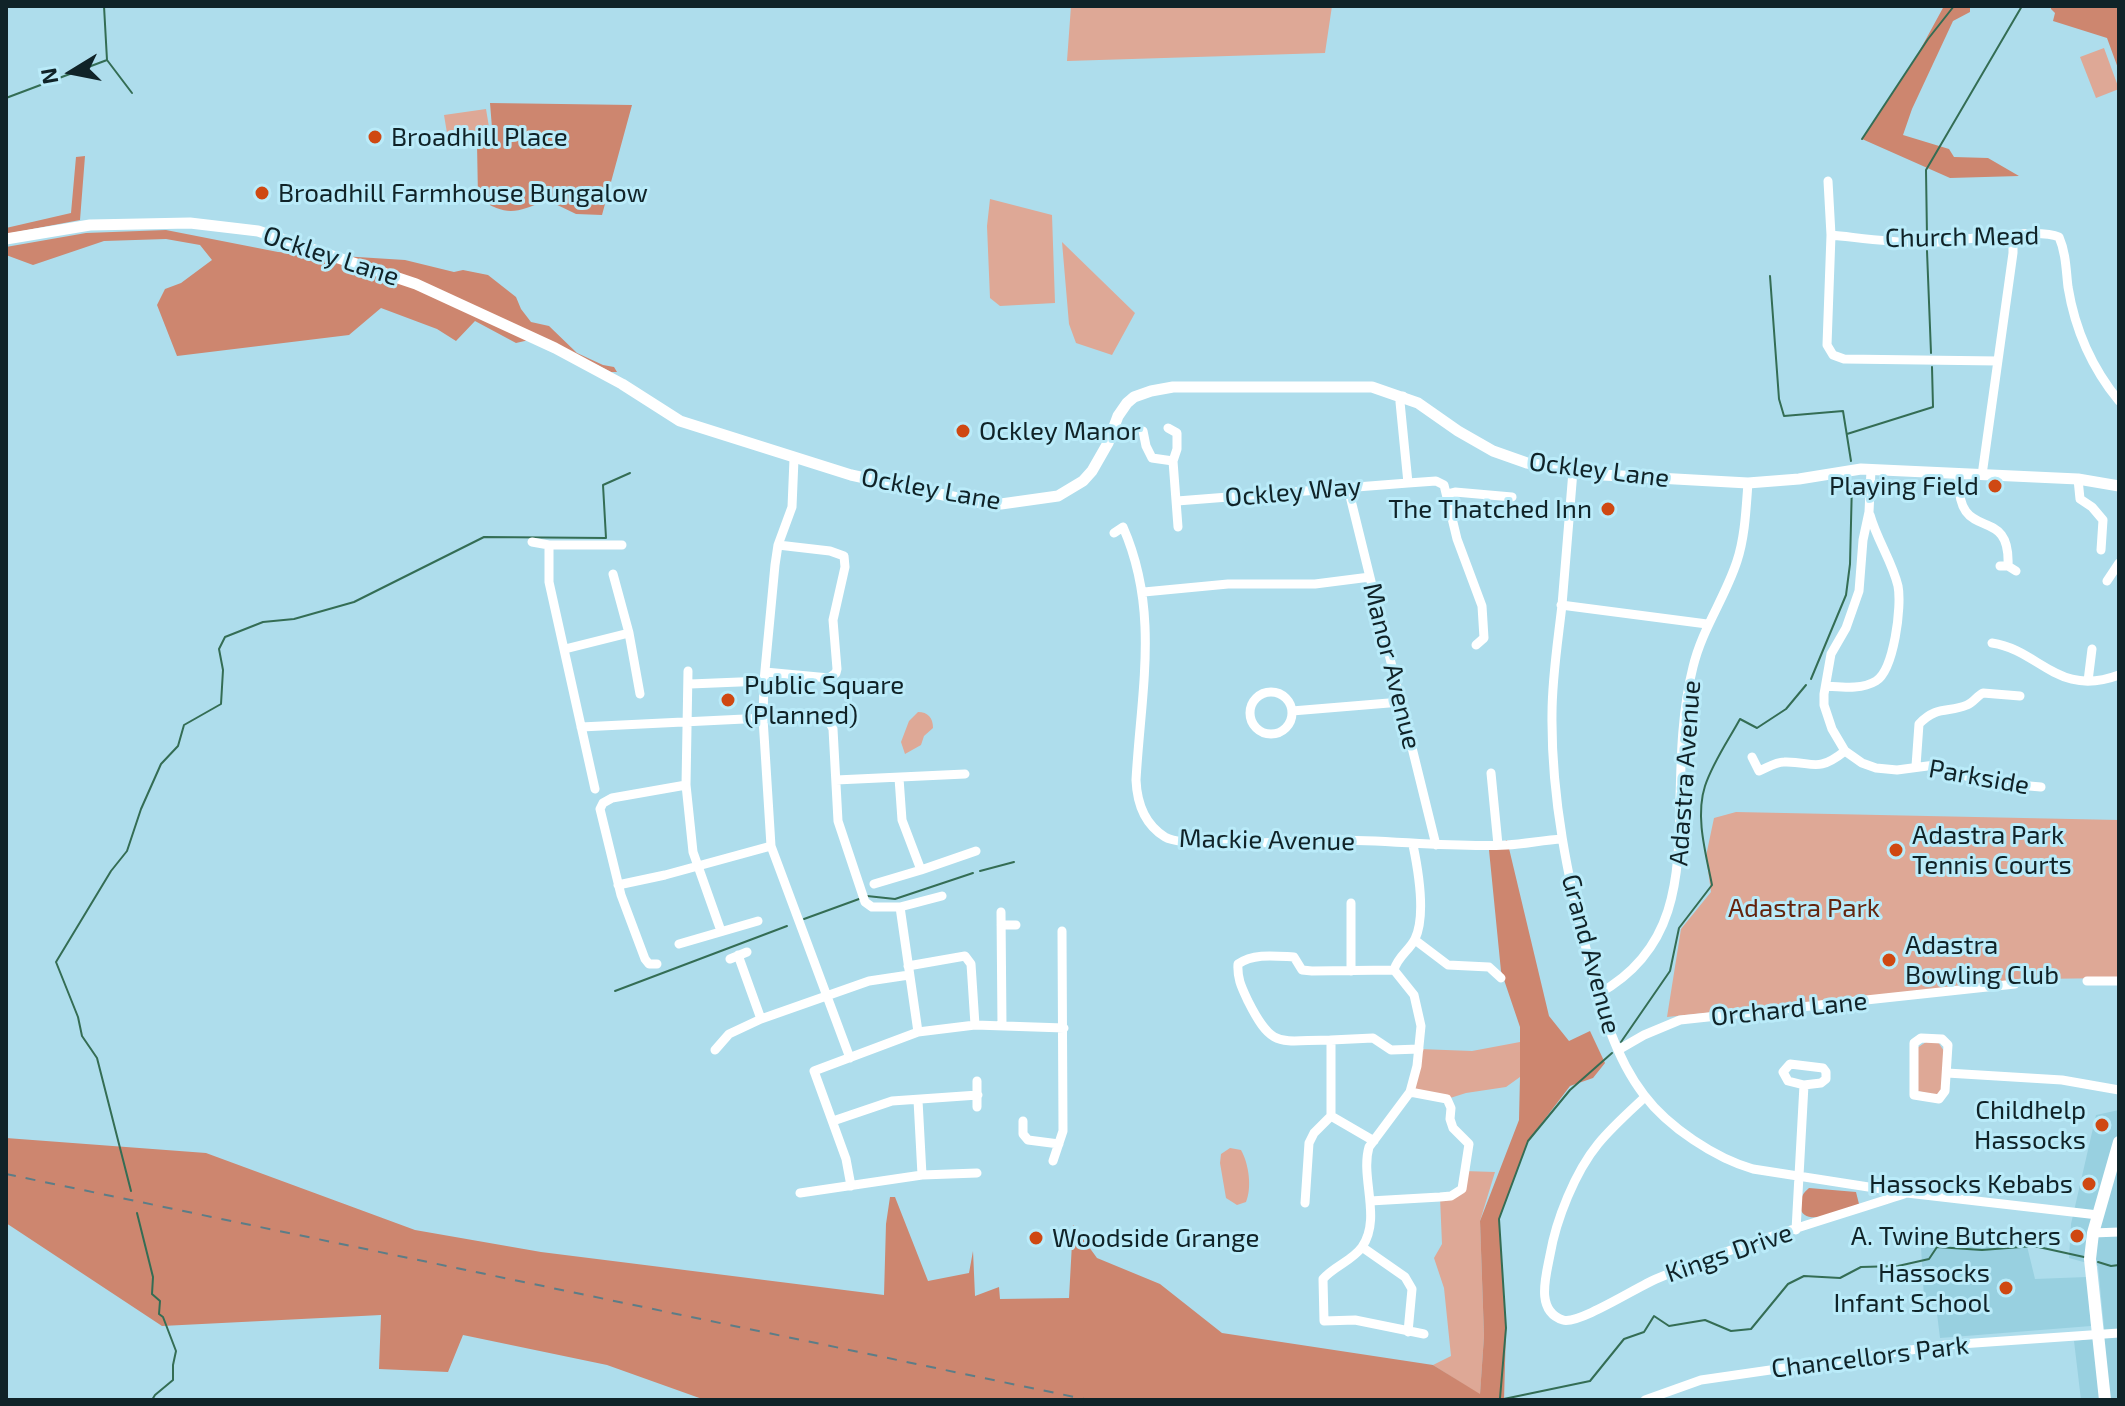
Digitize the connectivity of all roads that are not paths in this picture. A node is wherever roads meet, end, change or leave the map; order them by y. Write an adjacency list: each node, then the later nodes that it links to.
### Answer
1 (1828, 181): 2 (street)
2 (1831, 235): 3 (street, Church Mead); 5 (street)
3 (2013, 236): 5 (street); 7 (street, Church Mead)
4 (6, 239): 10 (street, Ockley Lane)
5 (1998, 361): 15 (street)
6 (1403, 396): 10 (street, Ockley Lane); 13 (street, Ockley Lane); 17 (street)
7 (2119, 401)
8 (1168, 428): 11 (street)
9 (1143, 431): 11 (street)
10 (794, 459): 30 (street)
11 (1173, 461): 23 (street)
12 (1871, 470): 14 (street, Ockley Lane); 18 (street, Ockley Lane); 24 (street)
13 (1573, 471): 18 (street, Ockley Lane); 38 (street, Grand Avenue)
14 (1959, 474): 15 (street, Ockley Lane); 33 (street)
15 (1982, 475): 16 (street, Ockley Lane)
16 (2078, 479): 19 (street, Ockley Lane); 31 (street)
17 (1408, 483): 20 (street, Ockley Way); 21 (street, Ockley Way)
18 (1748, 483): 39 (street, Adastra Avenue)
19 (2119, 486)
20 (1348, 488): 23 (street, Ockley Way); 35 (street, Manor Avenue)
21 (1447, 494): 22 (street, Ockley Way); 42 (street)
22 (1512, 497)
23 (1177, 501): 25 (street)
24 (1869, 512): 50 (street); 50 (street)
25 (1178, 527)
26 (1138, 530): 37 (street, Mackie Avenue)
27 (532, 542): 28 (street)
28 (549, 545): 29 (street); 43 (street)
29 (622, 545)
30 (778, 545): 47 (street); 47 (street)
31 (2101, 550)
32 (2119, 563): 36 (street)
33 (2008, 568)
34 (613, 574): 40 (street)
35 (1370, 577): 37 (street); 53 (street, Manor Avenue)
36 (2107, 581)
37 (1144, 592): 69 (street, Mackie Avenue)
38 (1561, 605): 39 (street); 68 (street, Grand Avenue)
39 (1707, 624): 98 (street, Adastra Avenue)
40 (629, 633): 43 (street); 51 (street)
41 (1992, 643): 48 (street)
42 (1476, 645)
43 (565, 649): 57 (street)
44 (2092, 649): 48 (street)
45 (688, 671): 49 (street)
46 (2119, 675): 48 (street)
47 (764, 676): 49 (street); 55 (street)
48 (2088, 681)
49 (690, 684): 56 (street)
50 (1826, 686): 58 (street)
51 (640, 694)
52 (2020, 696): 60 (street)
53 (1401, 702): 54 (street); 70 (street, Manor Avenue)
54 (1292, 711): 54 (street)
55 (763, 718): 56 (street); 64 (street); 72 (street)
56 (688, 720): 57 (street); 65 (street)
57 (581, 727): 67 (street)
58 (1845, 751): 59 (street); 60 (street, Parkside)
59 (1752, 757)
60 (1916, 766): 66 (street, Parkside)
61 (1491, 773): 71 (street)
62 (965, 774): 63 (street)
63 (899, 778): 64 (street); 75 (street)
64 (836, 780): 80 (street)
65 (686, 785): 74 (street); 77 (street)
66 (2041, 787)
67 (595, 789)
68 (1562, 839): 71 (street, Mackie Avenue); 98 (street, Grand Avenue)
69 (1413, 845): 70 (street, Mackie Avenue); 87 (street)
70 (1436, 845): 71 (street, Mackie Avenue)
71 (1498, 845)
72 (771, 846): 74 (street); 99 (street)
73 (976, 851): 75 (street)
74 (697, 866): 77 (street); 85 (street)
75 (921, 870): 76 (street)
76 (874, 884)
77 (618, 885): 90 (street)
78 (942, 896): 80 (street)
79 (1351, 903): 93 (street)
80 (900, 907): 91 (street)
81 (1001, 912): 83 (street)
82 (758, 921): 85 (street)
83 (1001, 925): 84 (street); 102 (street)
84 (1016, 925)
85 (721, 931): 88 (street)
86 (1062, 931): 103 (street)
87 (1415, 940): 92 (street); 94 (street)
88 (679, 944)
89 (738, 955): 100 (street)
90 (657, 964)
91 (909, 970): 99 (street); 101 (street); 104 (street)
92 (1394, 970): 93 (street); 106 (street)
93 (1351, 971): 105 (street)
94 (1501, 978)
95 (2087, 981): 96 (street)
96 (2119, 981)
97 (2015, 984): 108 (street, Orchard Lane)
98 (1598, 994): 108 (street, Grand Avenue)
99 (827, 997): 100 (street); 109 (street)
100 (761, 1019): 107 (street)
101 (975, 1025): 102 (street); 104 (street)
102 (1002, 1026): 103 (street)
103 (1064, 1028): 124 (street)
104 (918, 1032): 109 (street)
105 (1331, 1040): 106 (street); 119 (street)
106 (1419, 1049): 114 (street)
107 (715, 1050)
108 (1618, 1050): 116 (street, Grand Avenue)
109 (850, 1058): 120 (street)
110 (1947, 1073): 110 (street); 113 (street)
111 (977, 1081): 115 (street)
112 (1804, 1085): 128 (street)
113 (2119, 1090)
114 (1410, 1092): 122 (street); 132 (street)
115 (978, 1095): 117 (street); 118 (street)
116 (1645, 1097): 128 (street, Grand Avenue); 135 (street, Kings Drive)
117 (918, 1100): 120 (street); 127 (street)
118 (977, 1107)
119 (1331, 1116): 122 (street); 133 (street)
120 (833, 1121): 129 (street)
121 (1023, 1121): 124 (street)
122 (1374, 1141): 132 (street)
123 (2119, 1142): 134 (main road)
124 (1059, 1144): 125 (street)
125 (1053, 1161)
126 (977, 1173): 127 (street)
127 (922, 1175): 129 (street)
128 (1799, 1177): 131 (street, Grand Avenue); 135 (street)
129 (851, 1186): 130 (street)
130 (800, 1193)
131 (1907, 1193): 134 (street, Grand Avenue); 135 (street, Kings Drive)
132 (1370, 1201): 138 (street)
133 (1305, 1203)
134 (2098, 1215): 137 (main road)
135 (1796, 1230)
136 (2119, 1232): 137 (street)
137 (2093, 1233): 142 (main road)
138 (1362, 1247): 139 (street); 139 (street)
139 (1408, 1332): 141 (street)
140 (2119, 1333): 142 (street, Chancellors Park)
141 (1424, 1334)
142 (2098, 1334): 143 (street, Chancellors Park); 144 (main road)
143 (1645, 1400)
144 (2105, 1400)

